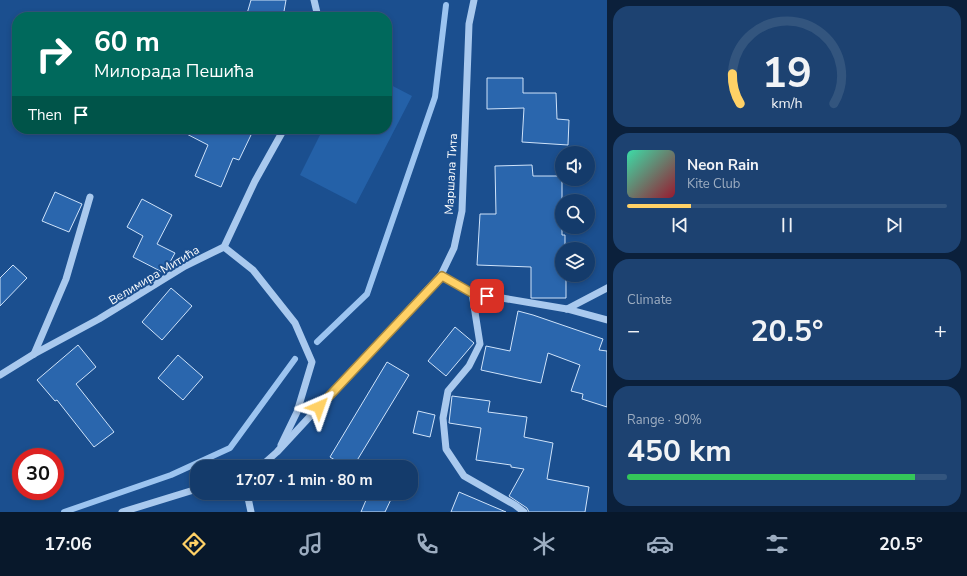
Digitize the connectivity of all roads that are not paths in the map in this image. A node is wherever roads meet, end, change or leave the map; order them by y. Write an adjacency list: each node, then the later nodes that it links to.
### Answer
1 (314, 0): 3 (street)
2 (474, 0): 7 (street, Маршала Тита)
3 (317, 12)
4 (281, 134): 6 (street)
5 (90, 197): 12 (street)
6 (224, 247): 12 (street, Велимира Митића); 14 (street)
7 (442, 276): 9 (street); 14 (street, Маршала Тита)
8 (607, 288): 10 (street)
9 (472, 293): 10 (street); 20 (street)
10 (567, 309): 11 (street)
11 (607, 320)
12 (34, 354): 13 (street, Велимира Митића)
13 (0, 375)
14 (277, 452): 15 (street, Маршала Тита)
15 (268, 460)
16 (190, 491): 18 (street)
17 (248, 500): 19 (street)
18 (122, 512)
19 (251, 512)
20 (524, 512)

